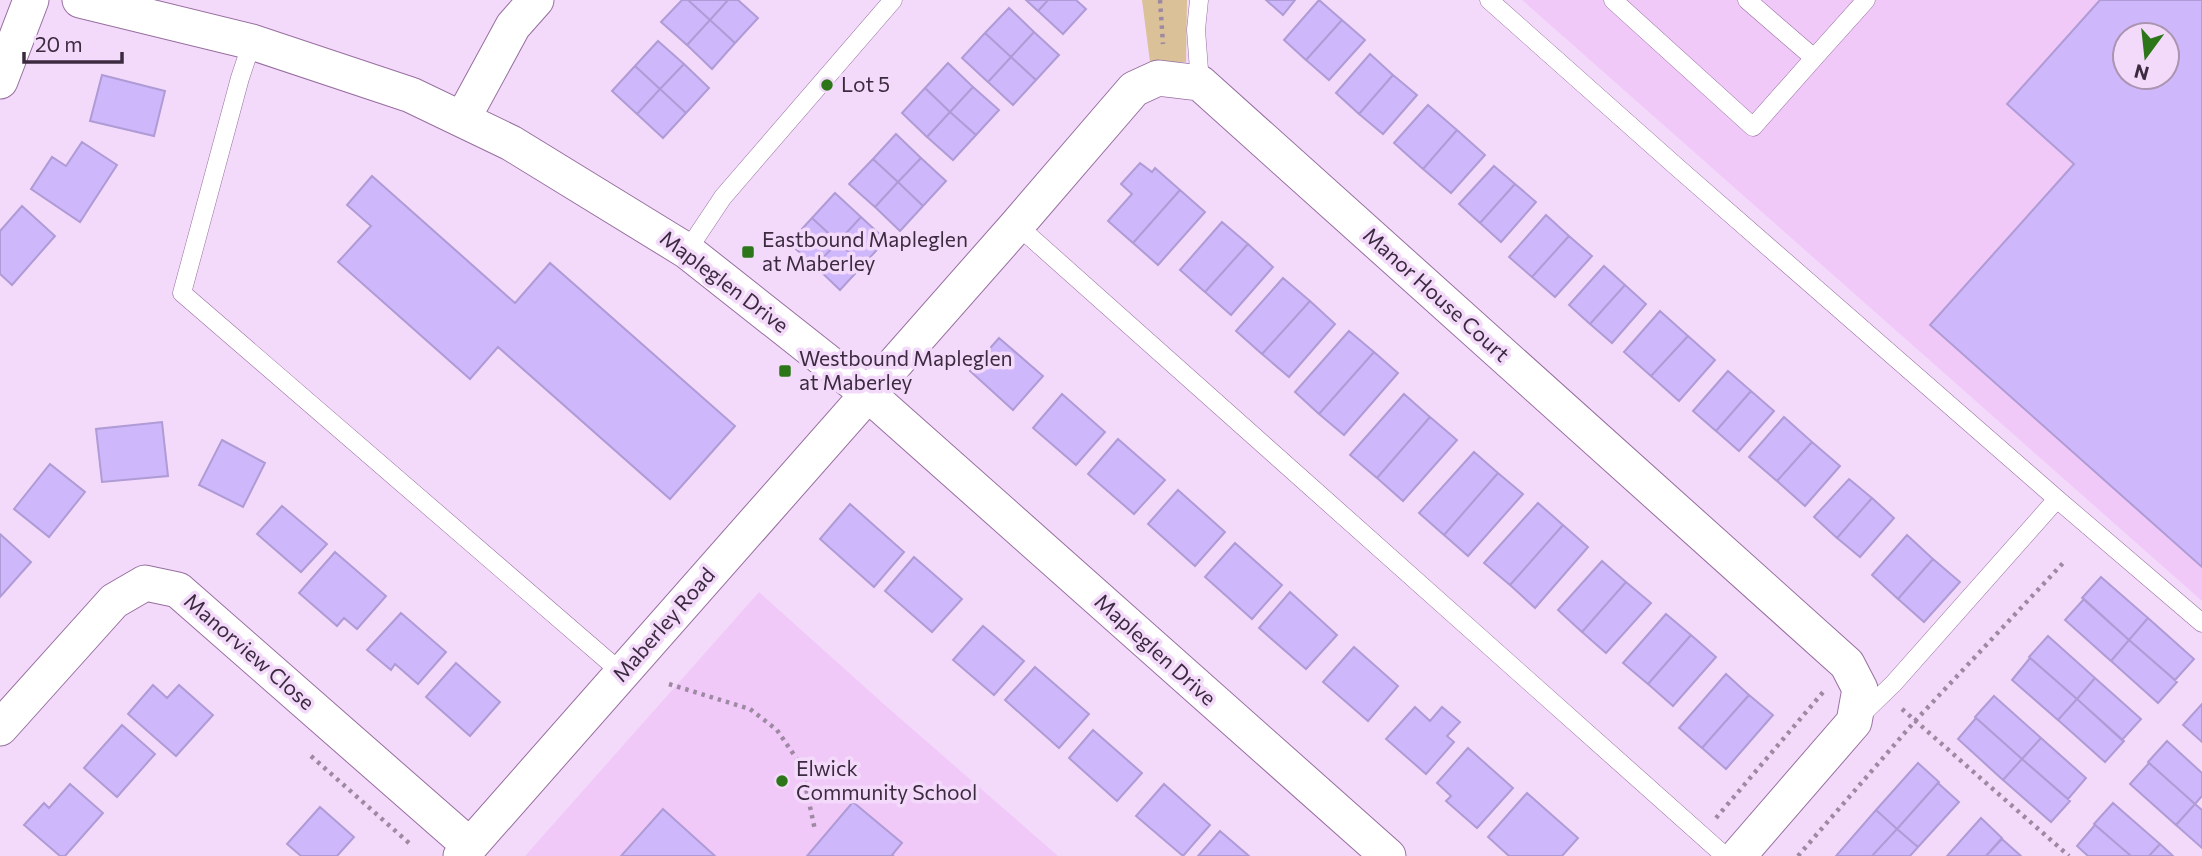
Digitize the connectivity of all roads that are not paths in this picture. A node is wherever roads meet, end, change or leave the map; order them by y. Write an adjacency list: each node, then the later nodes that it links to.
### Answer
1 (31, 0): 12 (street)
2 (80, 0): 10 (street, Mapleglen Drive)
3 (536, 0): 14 (street)
4 (894, 0): 16 (lane)
5 (1199, 0): 13 (lane)
6 (1489, 0): 18 (lane)
7 (1613, 0): 11 (lane)
8 (1747, 0): 11 (lane)
9 (1866, 0): 11 (lane)
10 (252, 42): 14 (street, Mapleglen Drive); 20 (lane)
11 (1814, 58)
12 (0, 81)
13 (1183, 81): 15 (street); 21 (street, Manor House Court)
14 (463, 118): 16 (street, Mapleglen Drive)
15 (1017, 225): 17 (street); 25 (lane)
16 (687, 251): 17 (street, Mapleglen Drive)
17 (868, 394): 20 (street, Maberley Road); 24 (street, Mapleglen Drive)
18 (2057, 499): 19 (lane); 21 (lane)
19 (2202, 623)
20 (622, 673): 23 (street, Maberley Road)
21 (1854, 722): 26 (street)
22 (0, 728): 23 (street, Manorview Close)
23 (465, 851)
24 (1388, 856)
25 (1725, 856)
26 (1738, 856)

